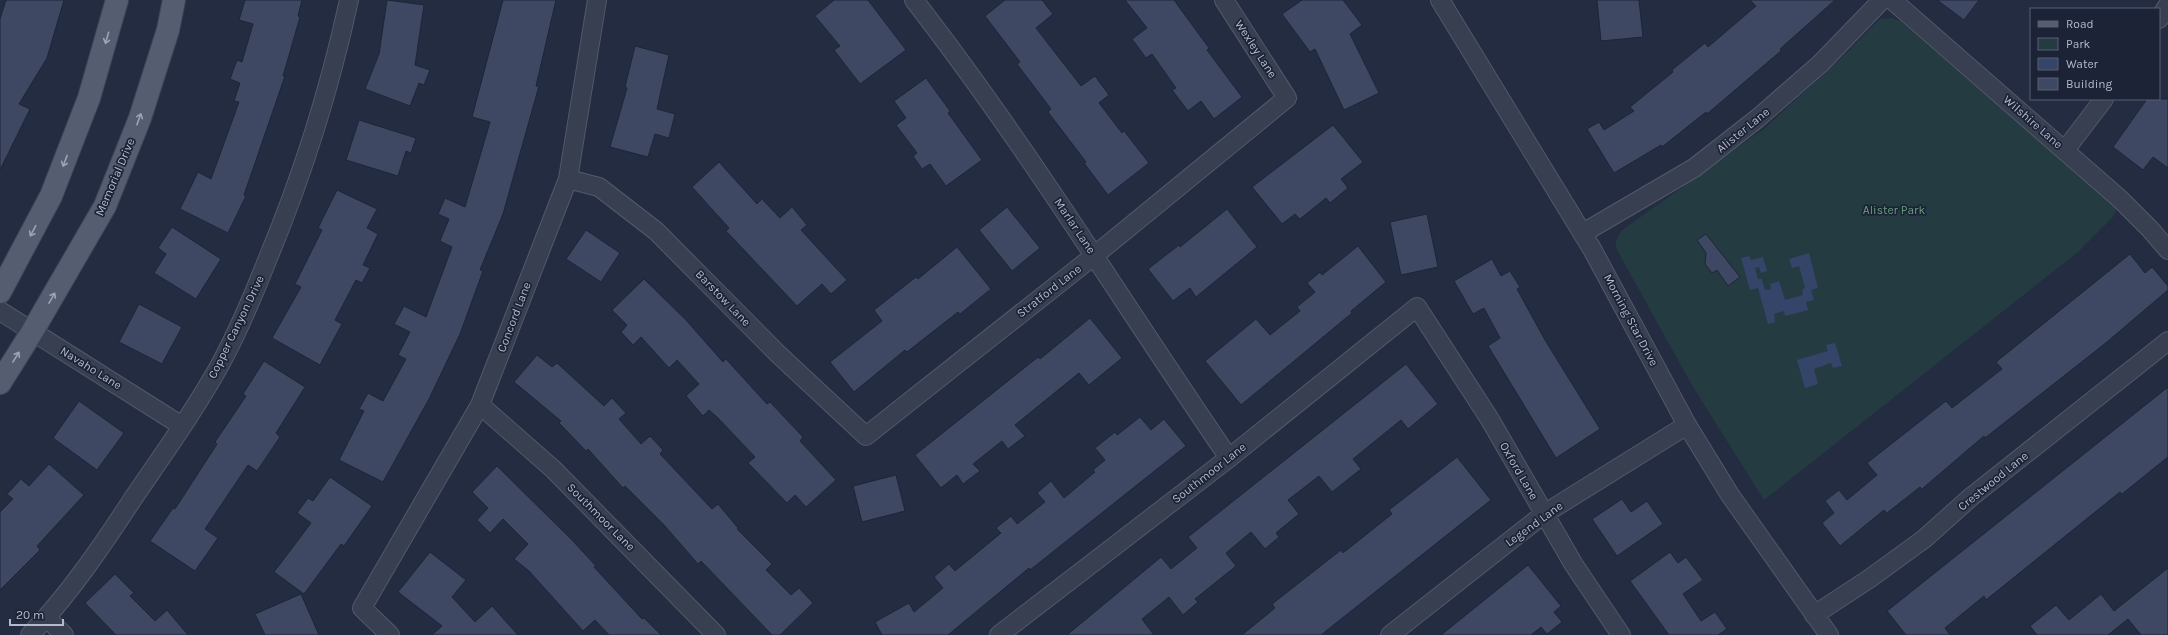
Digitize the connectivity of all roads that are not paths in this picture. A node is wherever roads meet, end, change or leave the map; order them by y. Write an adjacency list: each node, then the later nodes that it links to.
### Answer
1 (117, 0): 19 (main road, one-way to 19)
2 (174, 0): 22 (main road, Memorial Drive, one-way to 2)
3 (349, 0): 27 (street, Copper Canyon Drive)
4 (597, 0): 15 (street, Concord Lane)
5 (914, 0): 18 (street, Marlar Lane)
6 (1224, 0): 12 (street, Wexley Lane)
7 (1440, 0): 16 (street, Morning Star Drive)
8 (1882, 0): 16 (street, Alister Lane)
9 (1892, 0): 14 (street, Wilshire Lane)
10 (2168, 5): 11 (street)
11 (2160, 17)
12 (1287, 98): 18 (street, Stratford Lane)
13 (2103, 100): 14 (street)
14 (2065, 150): 17 (street, Wilshire Lane)
15 (568, 179): 25 (street, Concord Lane); 28 (street, Barstow Lane)
16 (1583, 233): 26 (street, Morning Star Drive)
17 (2168, 250)
18 (1095, 255): 28 (street, Stratford Lane); 29 (street, Marlar Lane)
19 (0, 292)
20 (1417, 307): 29 (street, Southmoor Lane); 30 (street, Oxford Lane)
21 (0, 311): 22 (street, Navaho Lane)
22 (32, 332): 24 (main road, Memorial Drive, one-way to 22); 27 (street, Navaho Lane)
23 (2168, 341): 31 (street, Crestwood Lane)
24 (0, 383)
25 (480, 405): 35 (street, Concord Lane); 36 (street, Southmoor Lane)
26 (1687, 425): 30 (street, Legend Lane); 31 (street, Morning Star Drive)
27 (182, 426): 32 (street, Copper Canyon Drive)
28 (866, 436)
29 (1228, 458): 37 (street, Southmoor Lane)
30 (1544, 514): 38 (street, Legend Lane); 39 (street, Oxford Lane)
31 (1814, 615): 40 (street, Morning Star Drive)
32 (47, 618): 33 (street, Copper Canyon Drive); 34 (street)
33 (30, 635)
34 (64, 635)
35 (390, 635)
36 (716, 635)
37 (999, 635)
38 (1390, 635)
39 (1621, 635)
40 (1830, 635)

